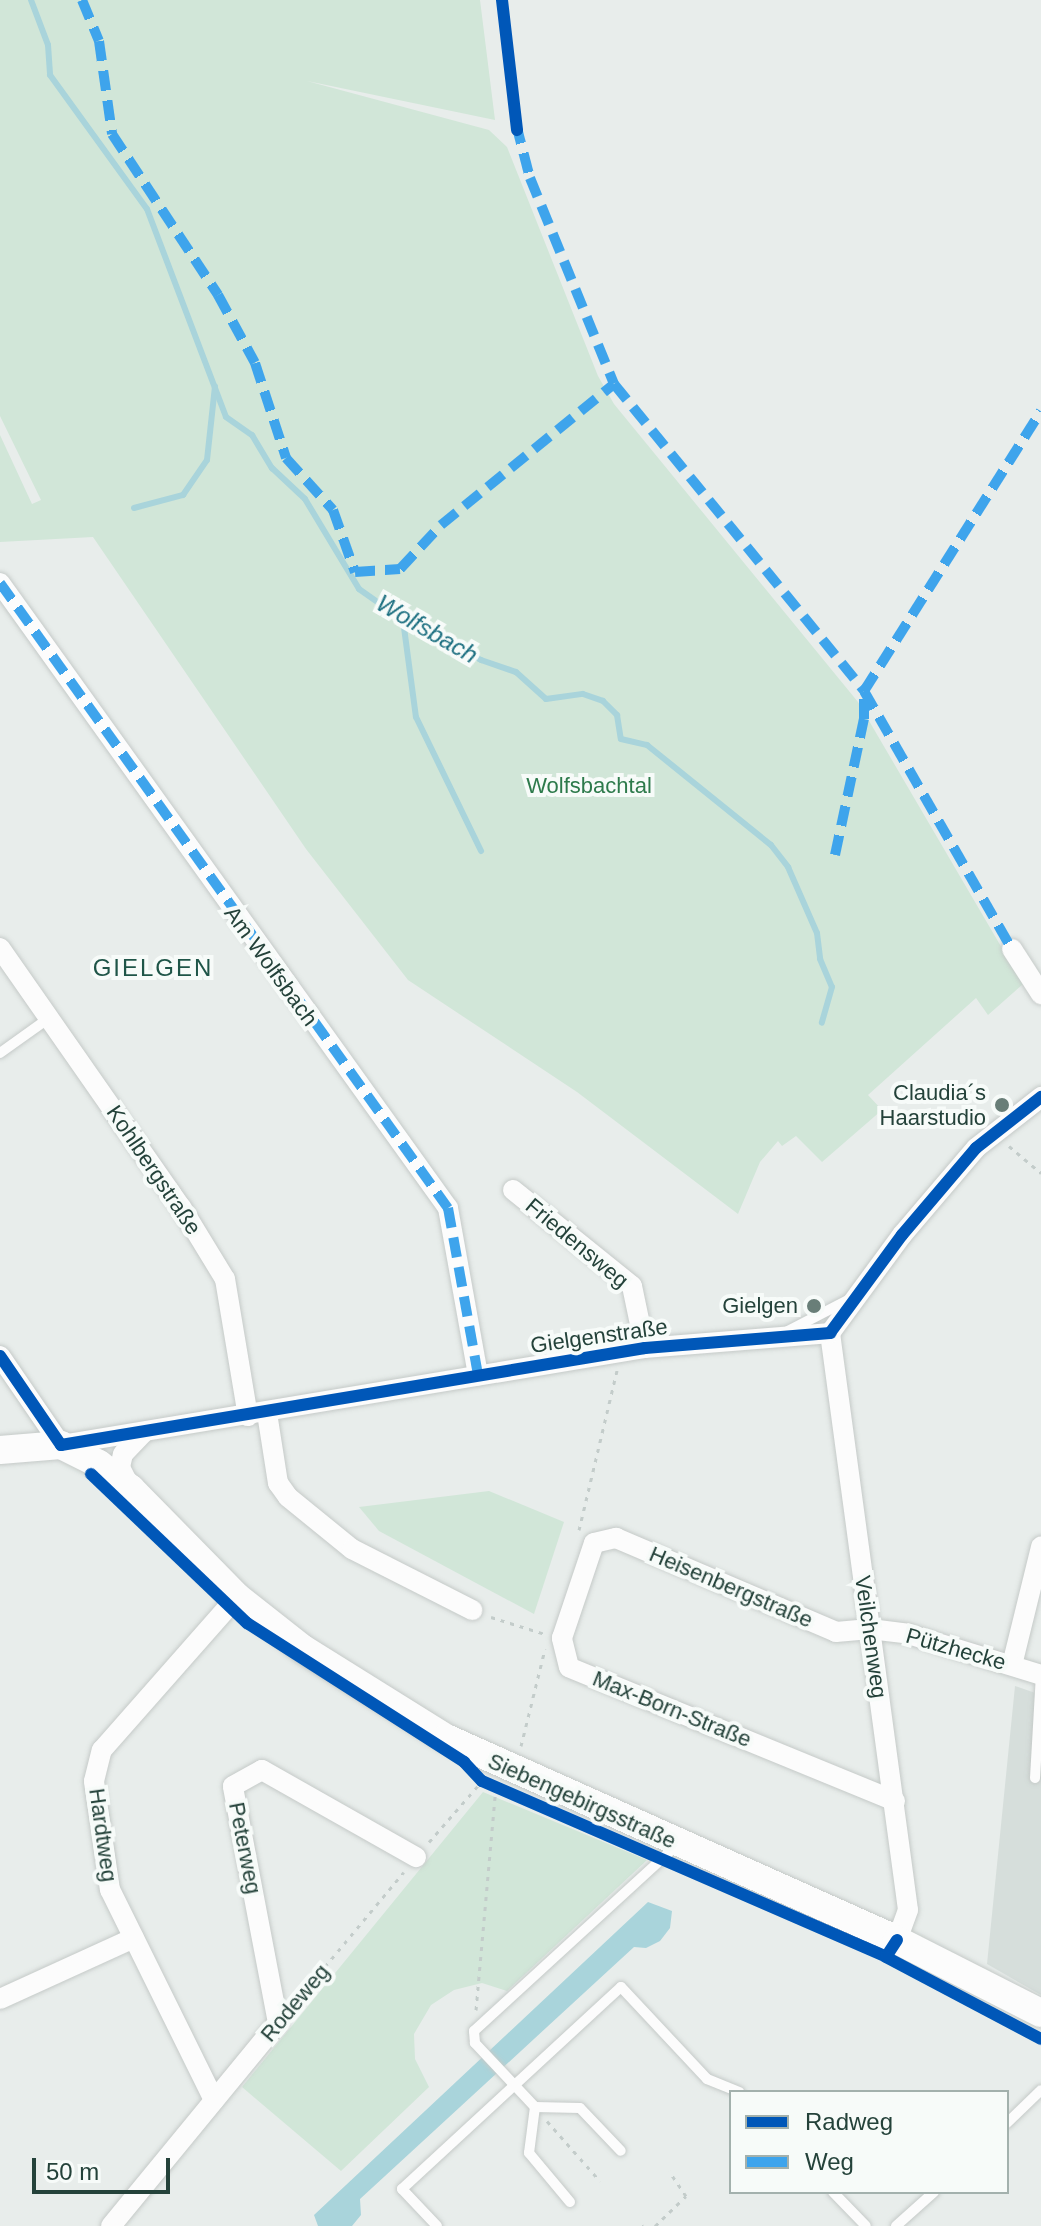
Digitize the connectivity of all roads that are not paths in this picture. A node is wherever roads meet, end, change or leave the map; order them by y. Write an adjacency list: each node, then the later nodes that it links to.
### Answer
1 (0, 583): 14 (street, Am Wolfsbach)
2 (0, 948): 5 (street, Kohlbergstraße)
3 (1012, 949): 4 (street)
4 (1041, 994)
5 (49, 1018): 6 (lane); 15 (street, Kohlbergstraße)
6 (0, 1053)
7 (1041, 1097): 9 (street)
8 (513, 1190): 12 (street, Friedensweg)
9 (857, 1295): 10 (street); 11 (lane)
10 (830, 1333): 11 (street, Gielgenstraße); 24 (street, Veilchenweg)
11 (775, 1338): 12 (street, Gielgenstraße)
12 (645, 1348): 14 (street, Gielgenstraße)
13 (0, 1356): 17 (street, Siebengebirgsstraße)
14 (478, 1375): 15 (street, Gielgenstraße)
15 (258, 1414): 16 (street, Gielgenstraße); 23 (street, Kohlbergstraße)
16 (146, 1431): 17 (street, Gielgenstraße); 19 (street)
17 (61, 1445): 18 (main road); 19 (main road, Siebengebirgsstraße)
18 (0, 1450)
19 (131, 1489): 22 (main road, Siebengebirgsstraße)
20 (594, 1543): 24 (street, Heisenbergstraße); 28 (street, Max-Born-Straße)
21 (1041, 1547): 25 (street)
22 (237, 1597): 29 (main road, Siebengebirgsstraße); 31 (street, Hardtweg)
23 (472, 1610)
24 (870, 1629): 25 (street, Pützhecke); 28 (street, Veilchenweg)
25 (1012, 1665): 26 (street, Pützhecke)
26 (1041, 1675): 27 (lane)
27 (1035, 1778)
28 (895, 1801): 32 (street, Veilchenweg)
29 (678, 1844): 32 (main road, Siebengebirgsstraße); 36 (lane)
30 (416, 1857): 35 (street, Peterweg)
31 (134, 1938): 33 (street); 39 (street, Hardtweg)
32 (897, 1940): 34 (main road, Siebengebirgsstraße)
33 (0, 1999)
34 (1041, 2013)
35 (278, 2023): 39 (street, Rodeweg)
36 (510, 2079): 37 (lane); 40 (lane); 47 (lane)
37 (734, 2090)
38 (1041, 2090): 41 (lane)
39 (214, 2100): 46 (street, Rodeweg)
40 (535, 2107): 42 (lane); 45 (lane)
41 (1009, 2121)
42 (621, 2151)
43 (835, 2194): 48 (lane)
44 (932, 2194): 49 (lane)
45 (570, 2202)
46 (111, 2226)
47 (437, 2226)
48 (866, 2226)
49 (896, 2226)

